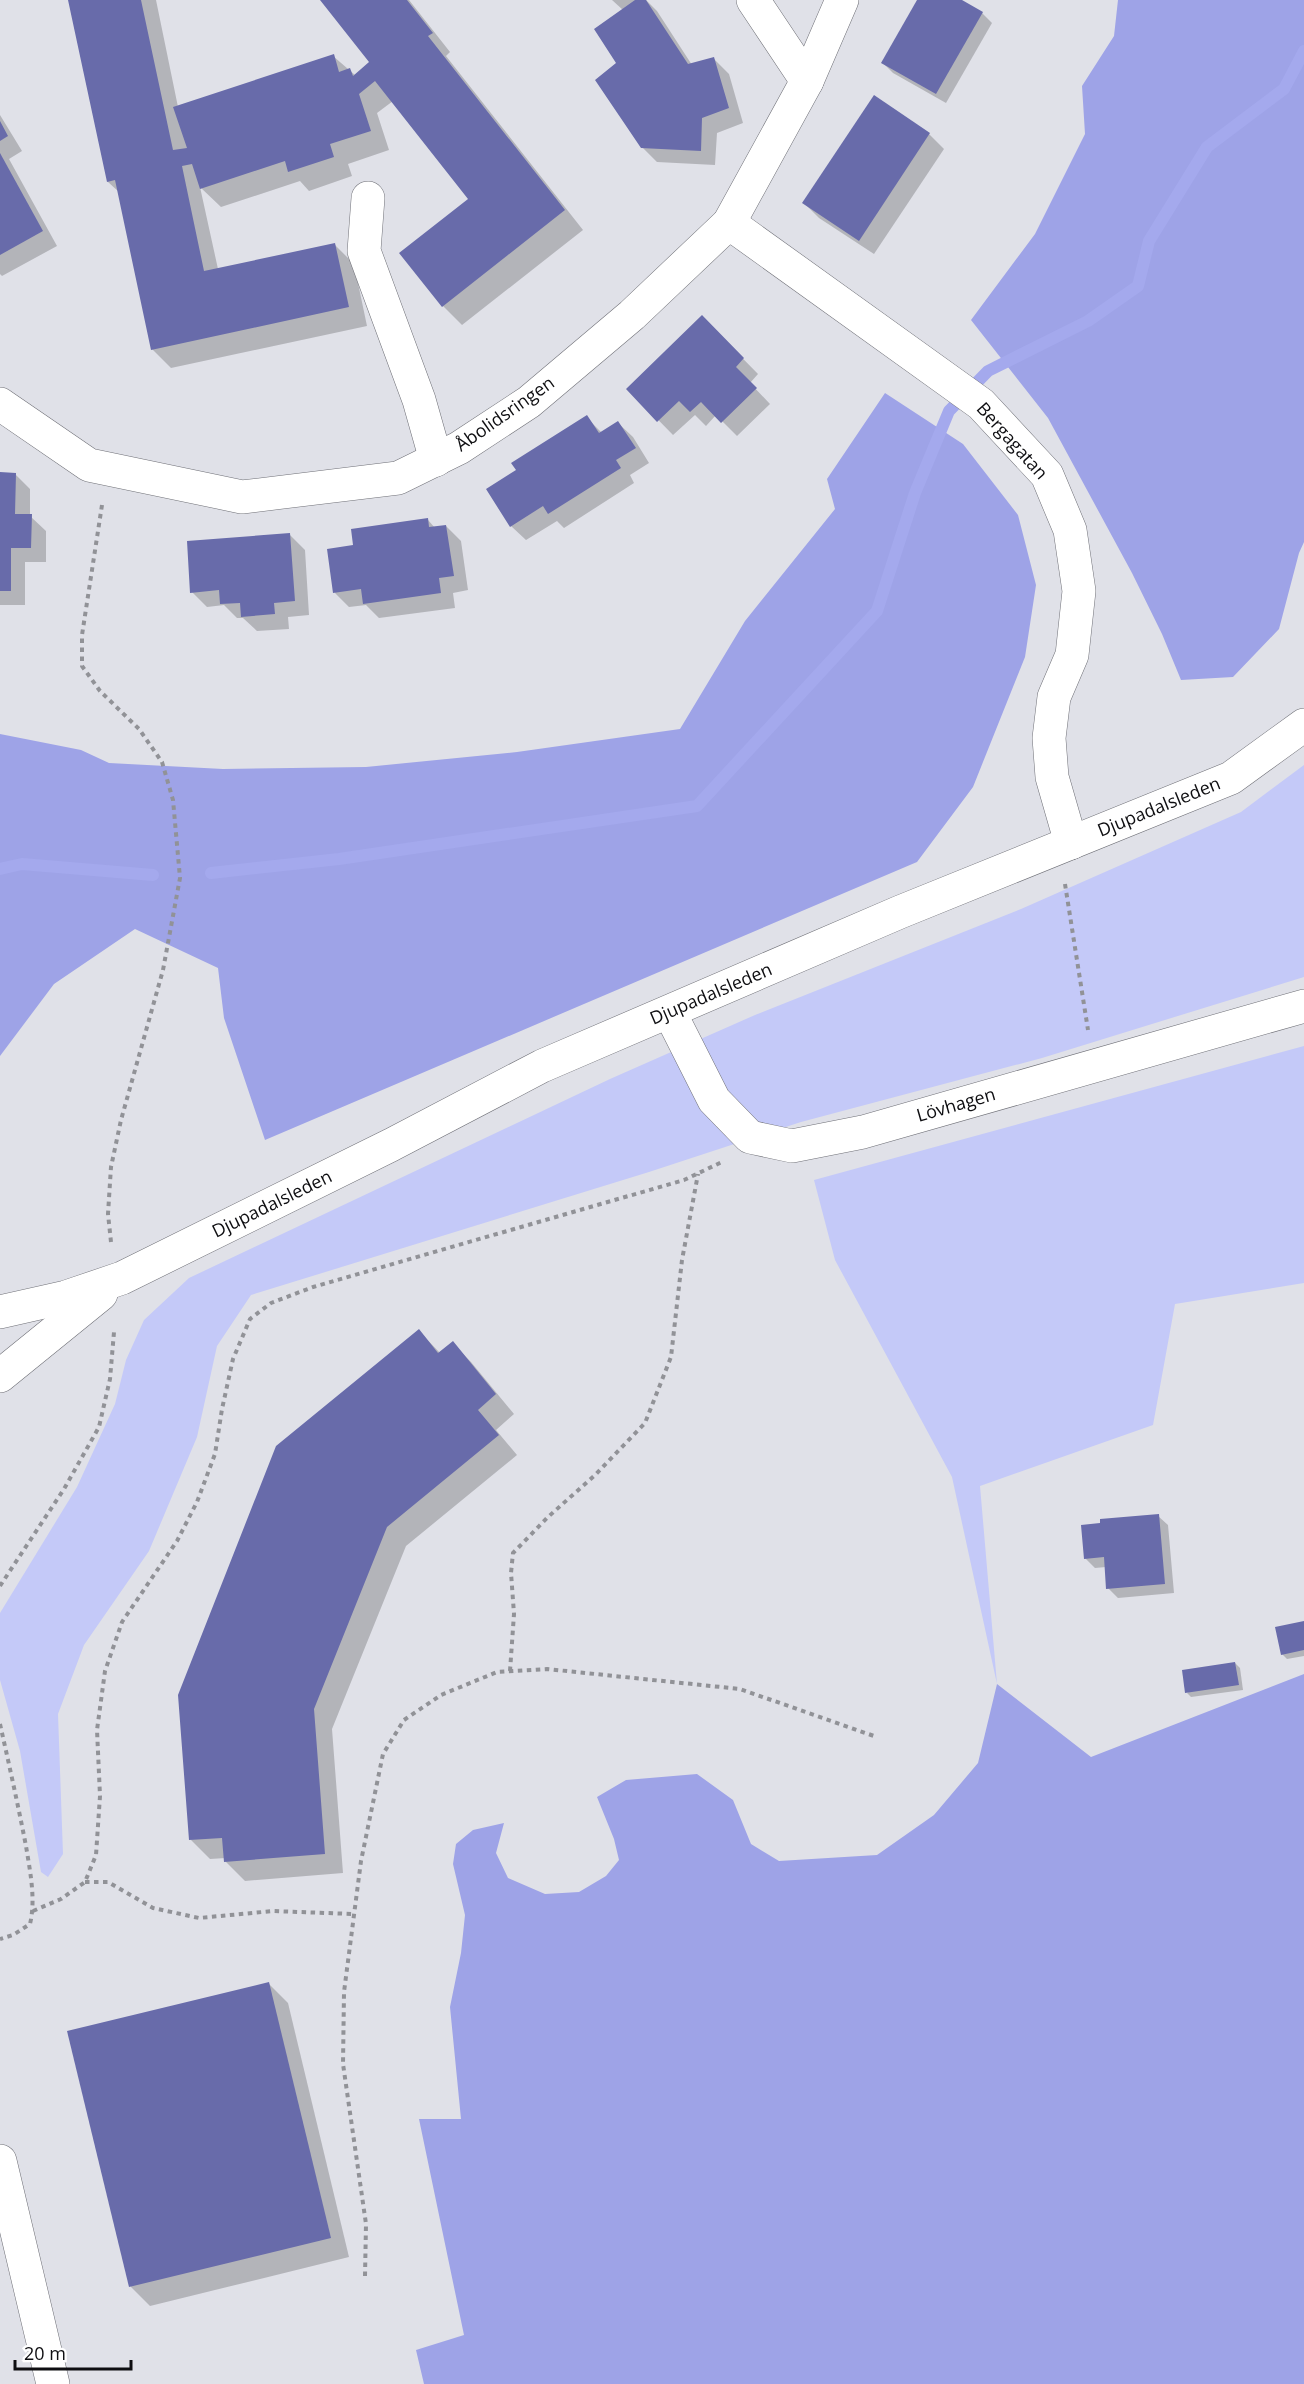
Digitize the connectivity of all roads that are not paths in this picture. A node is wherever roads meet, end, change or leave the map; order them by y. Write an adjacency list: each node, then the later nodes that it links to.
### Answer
1 (753, 0): 3 (street)
2 (842, 0): 3 (street, Åbolidsringen)
3 (807, 81): 5 (street, Åbolidsringen)
4 (368, 198): 7 (street)
5 (729, 223): 7 (street, Åbolidsringen); 9 (street, Bergagatan)
6 (0, 404): 7 (street, Åbolidsringen)
7 (436, 459)
8 (1304, 725): 9 (street, Djupadalsleden)
9 (1071, 843): 11 (street, Djupadalsleden)
10 (1304, 1006): 11 (street, Lövhagen)
11 (670, 1012): 12 (street, Djupadalsleden)
12 (117, 1263): 13 (street, Djupadalsleden); 14 (street, Djupadalsleden)
13 (0, 1312)
14 (0, 1376)
15 (0, 2161): 16 (street)
16 (53, 2384)

